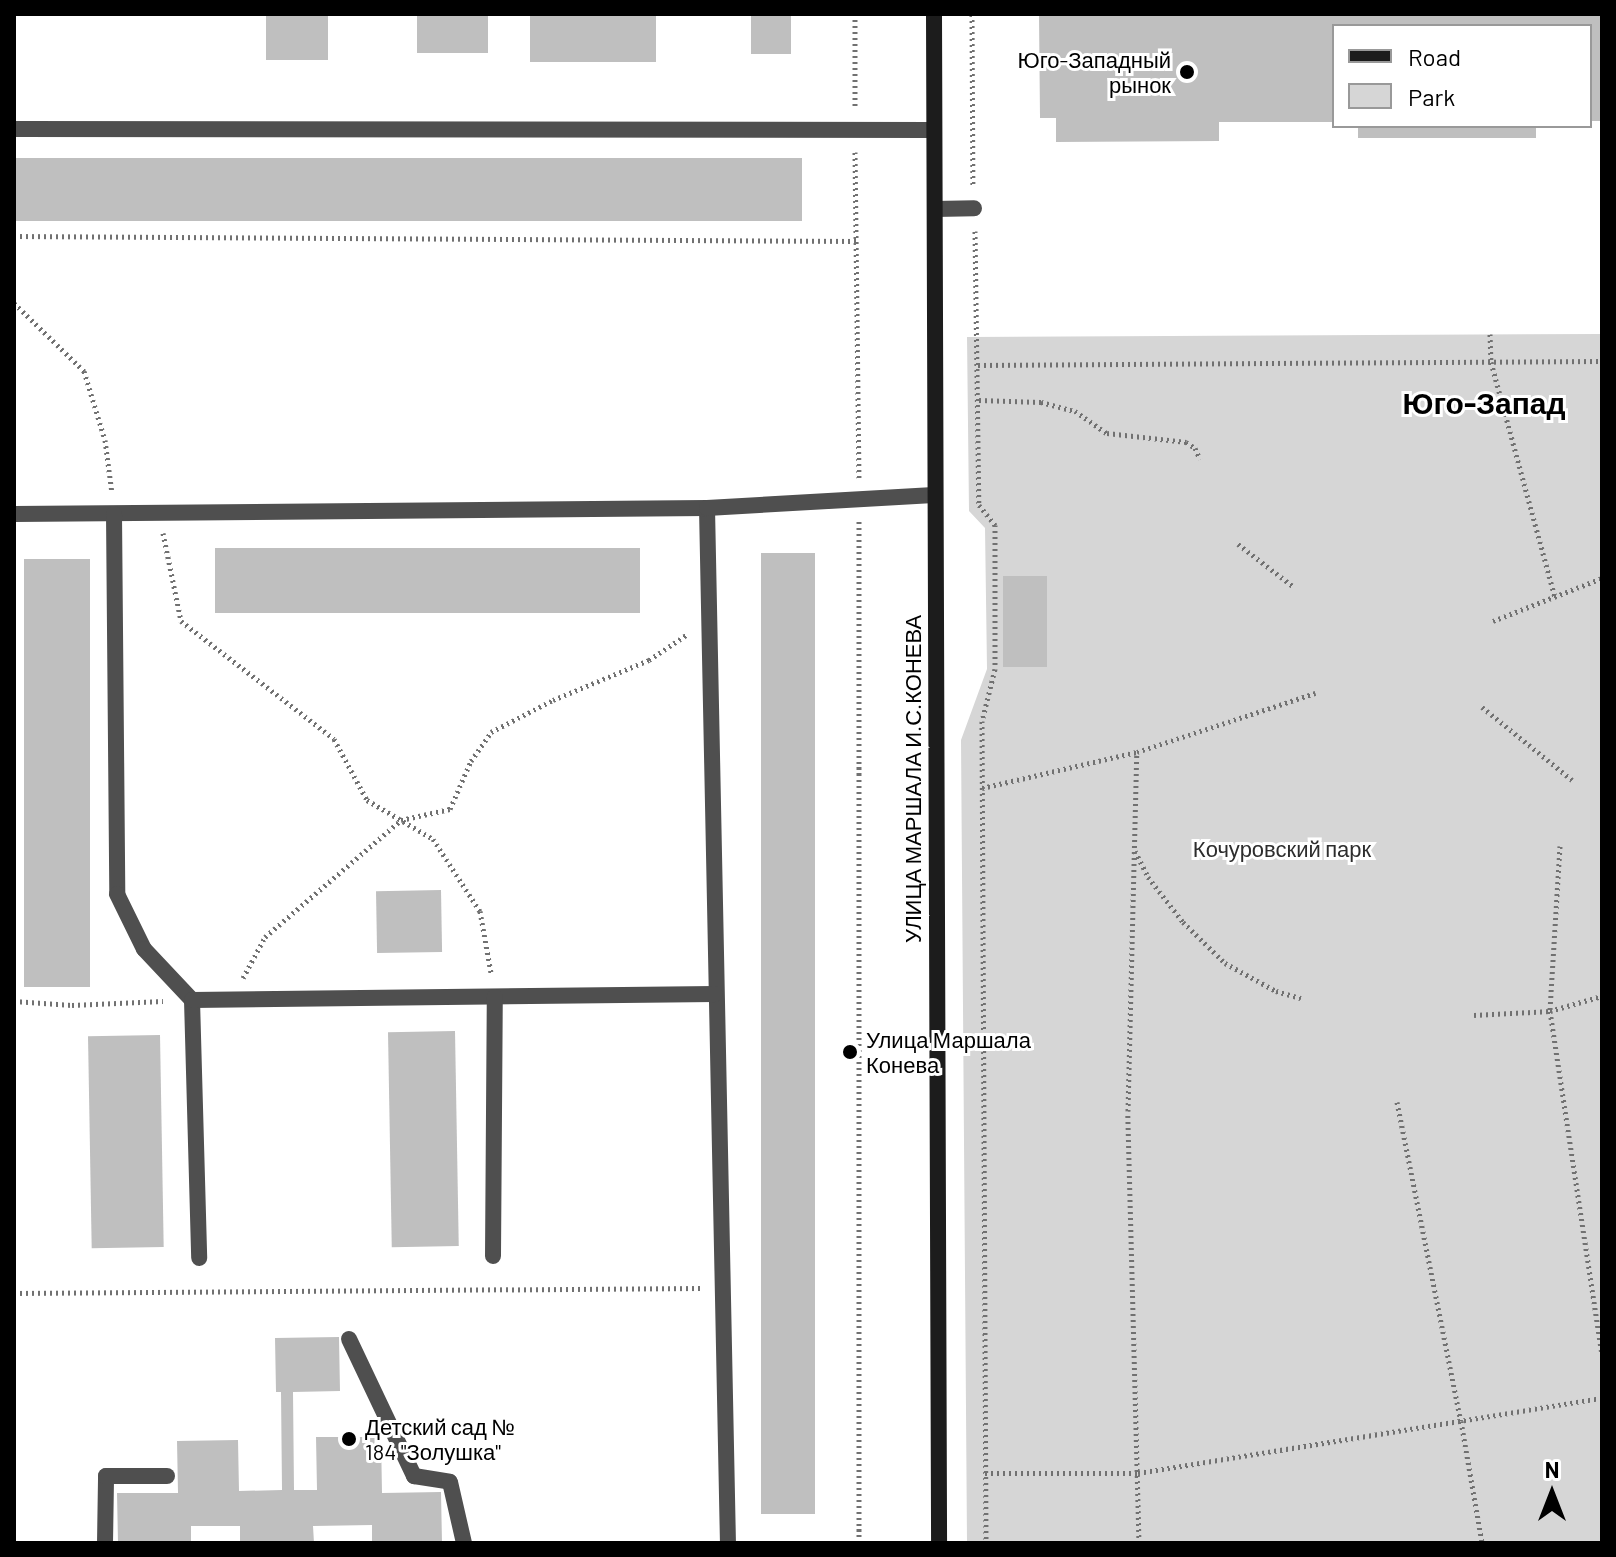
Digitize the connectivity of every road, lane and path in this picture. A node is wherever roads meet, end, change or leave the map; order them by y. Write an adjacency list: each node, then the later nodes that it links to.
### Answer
1 (855, 14): 5 (path)
2 (934, 14): 6 (main road, УЛИЦА МАРШАЛА И.С.КОНЕВА)
3 (972, 14): 7 (path)
4 (14, 129): 5 (lane)
5 (855, 130): 6 (lane); 10 (path)
6 (934, 130): 8 (main road, УЛИЦА МАРШАЛА И.С.КОНЕВА)
7 (974, 208): 8 (lane); 15 (path)
8 (935, 209): 18 (main road, УЛИЦА МАРШАЛА И.С.КОНЕВА)
9 (14, 236): 10 (path)
10 (856, 241): 19 (path)
11 (14, 303): 22 (path)
12 (1490, 334): 14 (path)
13 (1602, 361): 14 (path)
14 (1491, 362): 15 (path); 27 (path)
15 (978, 365): 16 (path)
16 (978, 400): 17 (path); 34 (path)
17 (1200, 459)
18 (934, 495): 19 (lane); 63 (main road, УЛИЦА МАРШАЛА И.С.КОНЕВА)
19 (859, 499): 20 (lane); 62 (path)
20 (707, 508): 23 (lane); 28 (lane)
21 (14, 514): 22 (lane)
22 (114, 514): 23 (lane); 42 (lane)
23 (159, 514): 35 (path)
24 (1238, 544): 26 (path)
25 (1602, 578): 27 (path)
26 (1294, 587)
27 (1555, 597): 29 (path)
28 (709, 619): 35 (path); 38 (lane)
29 (1493, 621)
30 (1315, 693): 32 (path)
31 (1482, 707): 33 (path)
32 (1137, 752): 34 (path); 37 (path)
33 (1572, 780)
34 (982, 788): 56 (path)
35 (401, 820): 40 (path); 43 (path)
36 (1560, 846): 45 (path)
37 (1134, 850): 41 (path); 57 (path)
38 (715, 994): 40 (lane); 50 (lane)
39 (1602, 996): 45 (path)
40 (495, 997): 43 (lane); 48 (lane)
41 (1301, 998)
42 (192, 1000): 43 (lane); 44 (path); 49 (lane)
43 (232, 1000)
44 (14, 1001)
45 (1550, 1011): 46 (path); 53 (path)
46 (1474, 1015)
47 (1397, 1102): 55 (path)
48 (493, 1256)
49 (199, 1258)
50 (722, 1287): 51 (path); 61 (lane)
51 (14, 1293)
52 (349, 1339): 60 (lane)
53 (1602, 1353)
54 (1602, 1398): 55 (path)
55 (1461, 1421): 57 (path); 66 (path)
56 (985, 1473): 57 (path); 64 (path)
57 (1138, 1473): 65 (path)
58 (167, 1476): 59 (lane)
59 (105, 1543)
60 (464, 1543)
61 (728, 1543)
62 (859, 1543)
63 (939, 1543)
64 (986, 1543)
65 (1139, 1543)
66 (1482, 1543)

